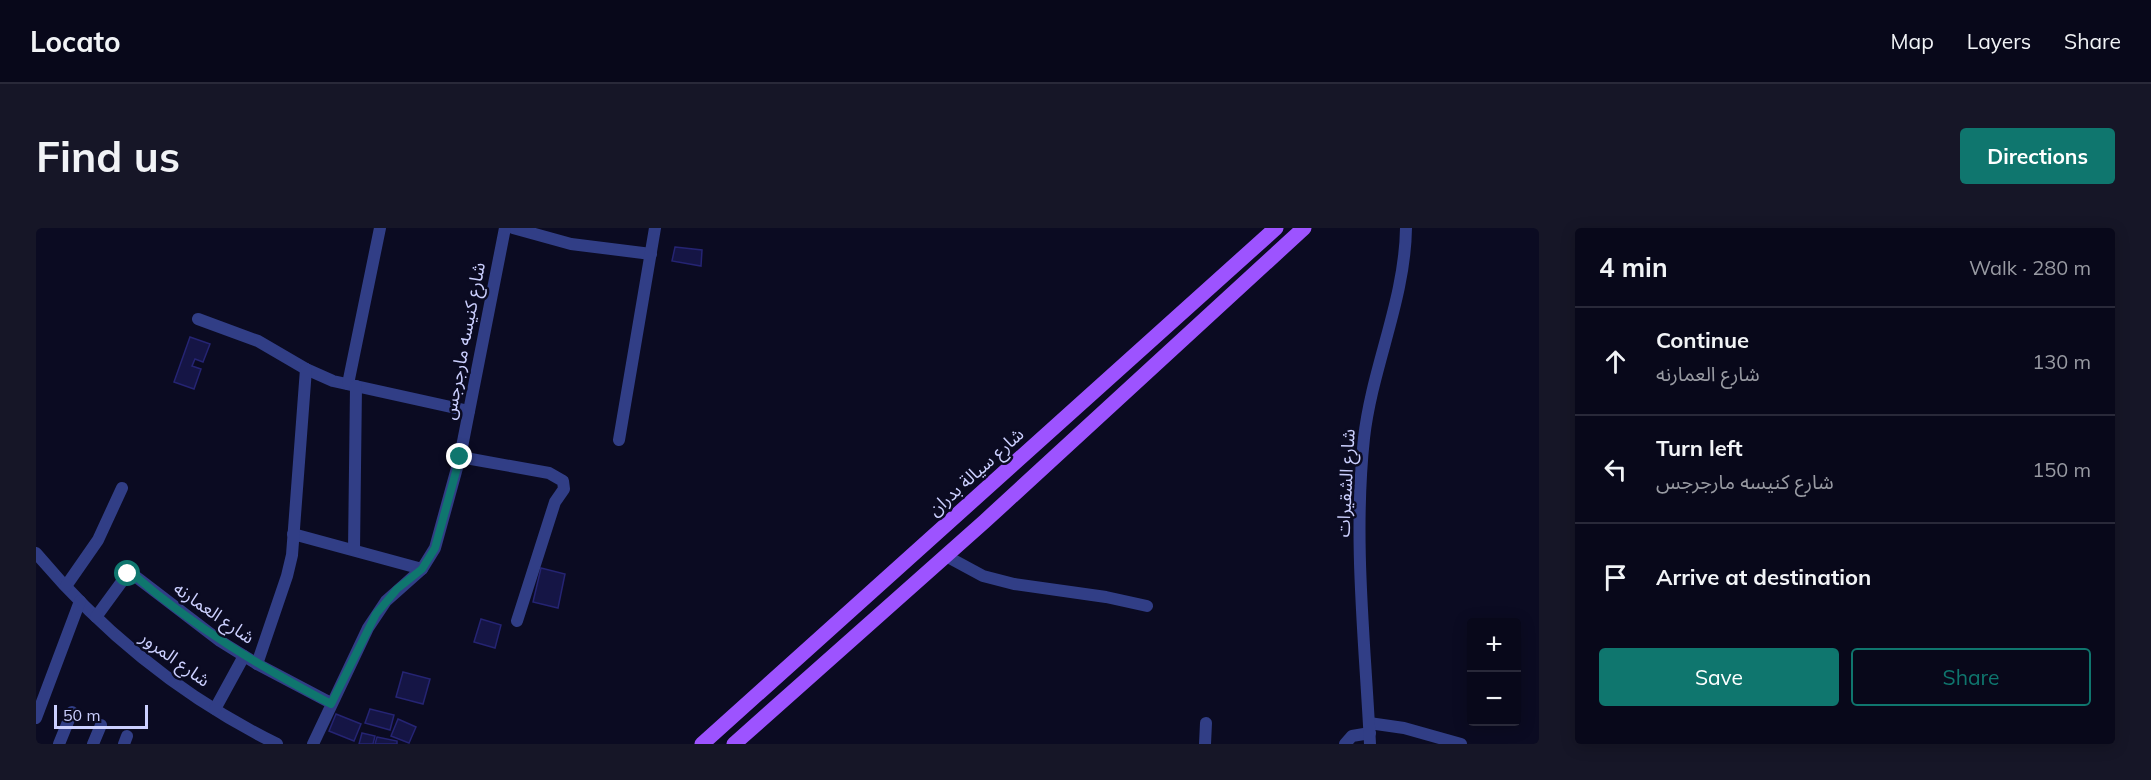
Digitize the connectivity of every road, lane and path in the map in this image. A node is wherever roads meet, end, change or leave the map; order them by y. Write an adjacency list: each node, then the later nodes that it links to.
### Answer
1 (380, 228): 11 (street)
2 (505, 228): 12 (street, شارع كنيسه مارجرجس)
3 (513, 228): 8 (street)
4 (655, 228): 8 (street)
5 (1276, 228): 16 (main road, شارع سيالة بدران)
6 (1304, 228): 17 (main road)
7 (1406, 228): 36 (street, شارع الشقيرات)
8 (651, 254): 13 (street)
9 (198, 319): 10 (street)
10 (306, 369): 11 (street); 18 (street)
11 (352, 385): 12 (street); 19 (street)
12 (469, 411): 14 (street, شارع كنيسه مارجرجس)
13 (619, 440)
14 (460, 457): 22 (street, شارع كنيسه مارجرجس); 27 (street)
15 (122, 488): 23 (street)
16 (965, 508): 17 (main road); 42 (main road, شارع سيالة بدران)
17 (985, 521): 21 (main road)
18 (293, 534): 19 (street); 29 (street)
19 (354, 550): 22 (street)
20 (36, 553): 23 (street, شارع المرور)
21 (946, 556): 25 (street); 37 (main road)
22 (422, 569): 30 (street, شارع كنيسه مارجرجس)
23 (66, 586): 24 (street, شارع المرور)
24 (80, 601): 26 (street, شارع المرور); 33 (street)
25 (1147, 606)
26 (96, 617): 28 (street, شارع العمارنه); 31 (street, شارع المرور)
27 (517, 621)
28 (244, 656): 29 (street, شارع العمارنه); 31 (street)
29 (257, 664): 30 (street, شارع العمارنه)
30 (331, 704): 41 (street, شارع كنيسه مارجرجس)
31 (215, 709): 40 (street, شارع المرور)
32 (72, 712): 38 (street)
33 (36, 718)
34 (1206, 723): 43 (street)
35 (101, 725): 39 (street)
36 (1370, 733): 44 (street); 45 (street)
37 (742, 741)
38 (59, 744)
39 (93, 744)
40 (277, 744)
41 (313, 744)
42 (702, 744)
43 (1205, 744)
44 (1345, 744)
45 (1461, 744)

